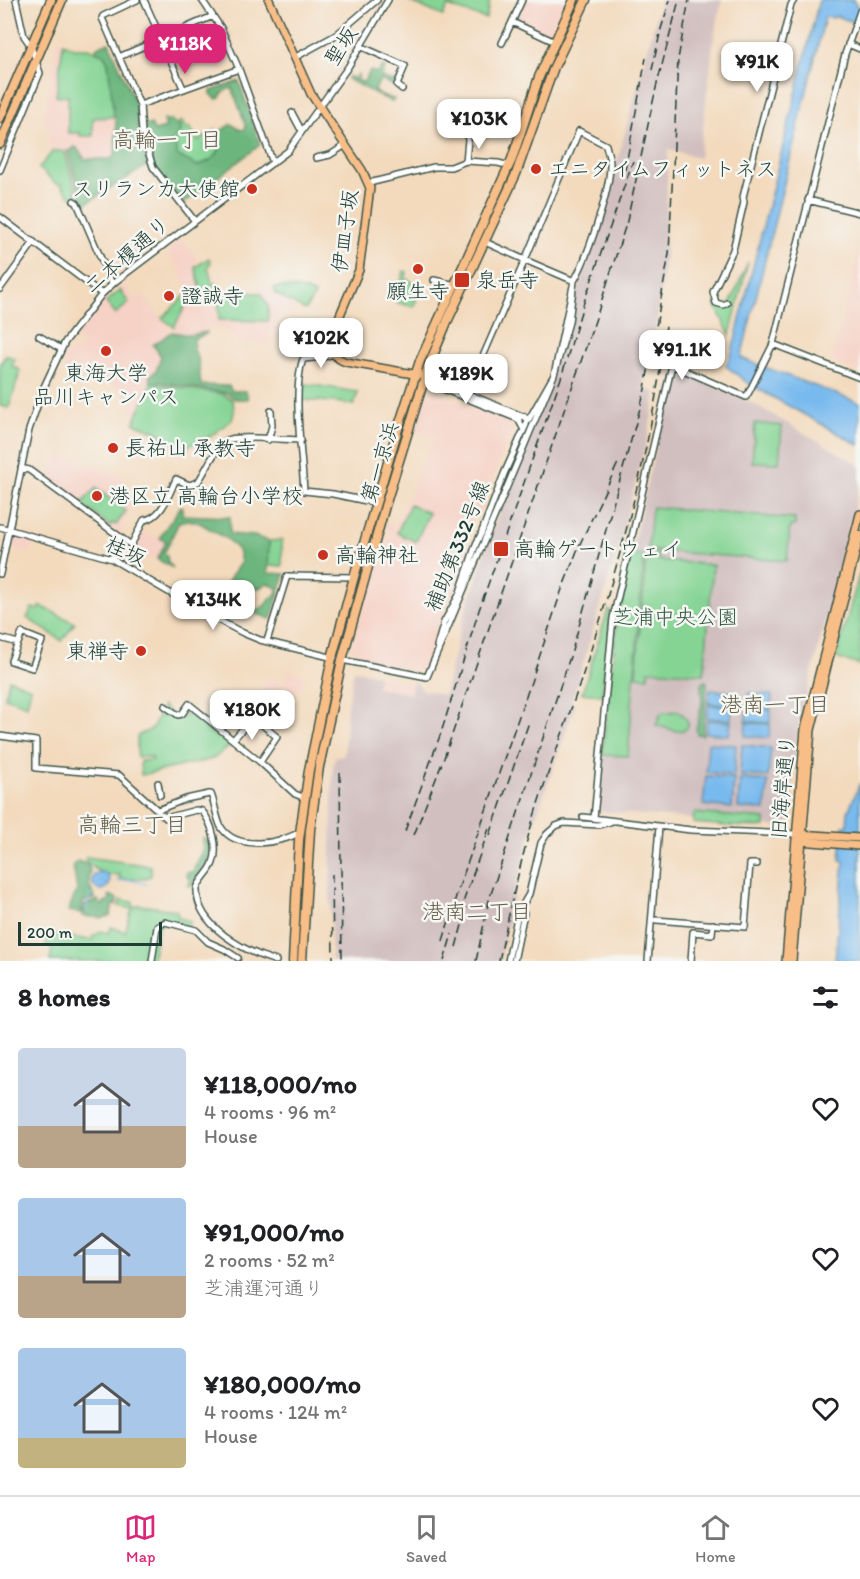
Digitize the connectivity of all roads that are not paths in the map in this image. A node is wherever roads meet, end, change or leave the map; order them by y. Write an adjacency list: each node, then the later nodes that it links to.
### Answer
1 (16, 0): 21 (street)
2 (51, 0): 21 (highway)
3 (62, 0): 26 (highway)
4 (137, 0): 24 (street)
5 (144, 0): 17 (street)
6 (202, 0): 15 (street)
7 (269, 0): 25 (main road, 伊皿子坂)
8 (377, 0): 25 (street)
9 (388, 0): 22 (street, 聖坂)
10 (522, 0): 16 (street)
11 (574, 0): 18 (highway, 第一京浜)
12 (586, 0): 38 (highway, 第一京浜)
13 (794, 0): 63 (street)
14 (860, 11): 20 (street)
15 (213, 16): 17 (street); 27 (street)
16 (512, 22): 18 (street); 19 (street)
17 (162, 38): 24 (street); 28 (street)
18 (555, 42): 37 (highway, 第一京浜)
19 (502, 44)
20 (848, 44): 23 (street); 49 (street)
21 (31, 45): 26 (street); 33 (highway)
22 (360, 46): 29 (street); 31 (street, 聖坂)
23 (860, 49)
24 (119, 57): 30 (street)
25 (294, 58): 31 (main road, 伊皿子坂)
26 (36, 59): 36 (highway); 45 (street)
27 (239, 69): 28 (street); 42 (street)
28 (183, 88): 30 (street)
29 (402, 89)
30 (140, 105): 53 (street)
31 (319, 108): 39 (main road, 伊皿子坂); 42 (street, 二本榎通り)
32 (292, 112): 34 (street)
33 (0, 118)
34 (300, 128)
35 (469, 129): 41 (street)
36 (0, 144)
37 (517, 145): 38 (highway); 43 (highway, 第一京浜)
38 (527, 145): 44 (highway, 第一京浜)
39 (344, 146): 40 (street); 46 (main road, 伊皿子坂)
40 (316, 158)
41 (466, 161): 43 (street); 46 (street)
42 (273, 163): 53 (street, 二本榎通り)
43 (509, 165): 44 (street); 47 (highway, 第一京浜)
44 (518, 169): 48 (highway, 第一京浜)
45 (0, 170)
46 (369, 183): 67 (main road, 伊皿子坂)
47 (500, 185): 48 (highway); 60 (highway, 第一京浜)
48 (510, 189): 55 (highway, 第一京浜)
49 (808, 200): 51 (street); 65 (street)
50 (74, 201): 59 (street)
51 (860, 213)
52 (0, 217): 54 (street)
53 (194, 220): 59 (street, 二本榎通り)
54 (34, 242): 61 (street); 62 (street)
55 (485, 242): 56 (street); 69 (highway, 第一京浜)
56 (525, 260): 58 (street); 58 (street); 69 (street)
57 (434, 280): 60 (street)
58 (574, 281): 68 (street)
59 (112, 284): 62 (street, 二本榎通り)
60 (455, 285): 69 (highway, 第一京浜)
61 (0, 289)
62 (102, 294): 66 (street, 二本榎通り)
63 (727, 303)
64 (39, 336): 66 (street)
65 (773, 344): 70 (street); 104 (street)
66 (61, 349): 74 (street, 二本榎通り)
67 (333, 354): 69 (main road); 73 (street)
68 (554, 375): 69 (street); 94 (street)
69 (421, 377): 75 (highway, 第一京浜); 88 (highway, 第一京浜); 94 (street, 補助第332号線)
70 (860, 378)
71 (271, 411): 72 (street)
72 (268, 440): 73 (street); 80 (street)
73 (301, 440): 75 (street)
74 (21, 468): 78 (street, 二本榎通り); 80 (street)
75 (376, 503): 86 (highway, 第一京浜)
76 (860, 514): 81 (main road, 旧海岸通り)
77 (0, 527): 78 (street)
78 (9, 528): 84 (street, 桂坂); 85 (street)
79 (860, 536): 81 (main road, 旧海岸通り)
80 (120, 537): 84 (street)
81 (856, 550): 108 (main road, 旧海岸通り)
82 (341, 557): 83 (street)
83 (353, 557)
84 (112, 559): 90 (street, 桂坂)
85 (0, 574)
86 (354, 577): 87 (highway, 第一京浜); 90 (street)
87 (340, 628): 88 (highway); 92 (highway, 第一京浜)
88 (350, 631): 93 (highway, 第一京浜)
89 (0, 638): 91 (street)
90 (267, 641): 92 (street, 桂坂)
91 (18, 643): 91 (street)
92 (332, 658): 93 (street, 桂坂); 101 (highway, 第一京浜)
93 (342, 660): 94 (street, 桂坂); 120 (highway, 第一京浜)
94 (427, 677)
95 (165, 706): 97 (street)
96 (0, 736): 102 (street)
97 (233, 740): 98 (street); 98 (street)
98 (260, 762): 101 (street)
99 (158, 783): 100 (street)
100 (160, 795)
101 (305, 798): 107 (highway, 第一京浜)
102 (158, 810): 107 (street); 118 (street)
103 (583, 817): 104 (street)
104 (594, 818): 105 (street)
105 (615, 821): 106 (street); 121 (street)
106 (659, 827): 108 (street); 123 (street)
107 (300, 832): 119 (highway, 第一京浜)
108 (799, 837): 110 (main road); 125 (main road, 旧海岸通り); 126 (main road, 旧海岸通り)
109 (860, 838): 110 (main road)
110 (841, 840): 111 (main road)
111 (860, 846)
112 (757, 864): 115 (street)
113 (524, 913): 122 (street)
114 (656, 920): 115 (street)
115 (713, 924): 124 (street)
116 (238, 958): 117 (street)
117 (152, 961)
118 (276, 961)
119 (293, 961)
120 (302, 961)
121 (508, 961)
122 (514, 961)
123 (648, 961)
124 (691, 961)
125 (786, 961)
126 (792, 961)

